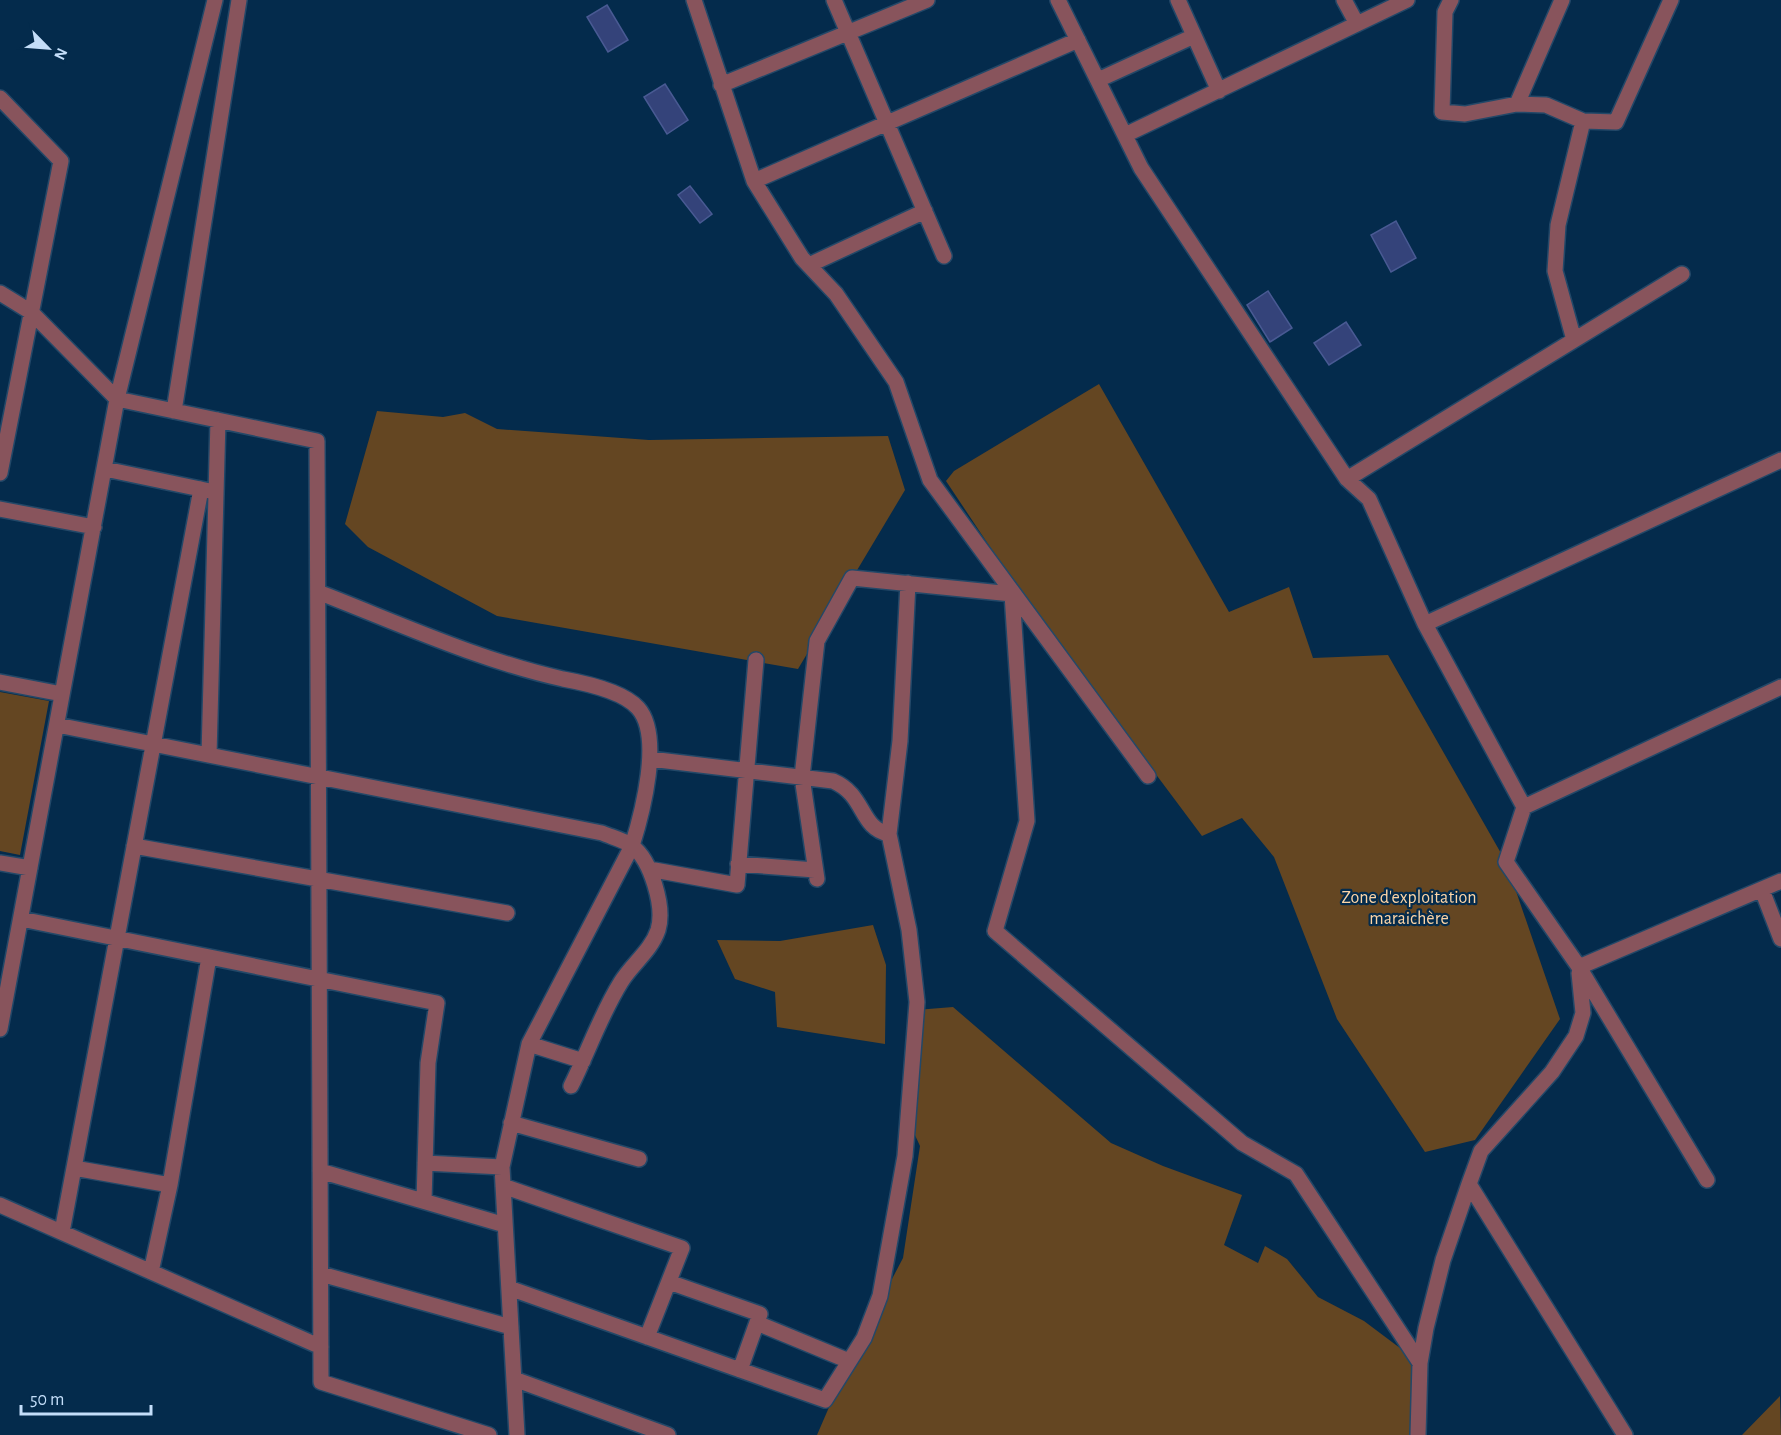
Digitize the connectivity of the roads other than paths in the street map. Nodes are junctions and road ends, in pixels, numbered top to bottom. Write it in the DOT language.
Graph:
graph roads {
  1 [pos="214,0"];
  2 [pos="239,0"];
  3 [pos="694,0"];
  4 [pos="834,0"];
  5 [pos="927,0"];
  6 [pos="1058,0"];
  7 [pos="1178,0"];
  8 [pos="1344,0"];
  9 [pos="1407,0"];
  10 [pos="1450,0"];
  11 [pos="1562,0"];
  12 [pos="1671,0"];
  13 [pos="1357,24"];
  14 [pos="848,33"];
  15 [pos="1194,36"];
  16 [pos="1078,40"];
  17 [pos="1098,80"];
  18 [pos="721,85"];
  19 [pos="1219,91"];
  20 [pos="0,98"];
  21 [pos="1517,104"];
  22 [pos="1583,121"];
  23 [pos="887,123"];
  24 [pos="1125,135"];
  25 [pos="754,181"];
  26 [pos="925,211"];
  27 [pos="944,256"];
  28 [pos="809,265"];
  29 [pos="1682,274"];
  30 [pos="0,293"];
  31 [pos="31,312"];
  32 [pos="1574,340"];
  33 [pos="117,399"];
  34 [pos="174,411"];
  35 [pos="218,420"];
  36 [pos="1781,460"];
  37 [pos="105,469"];
  38 [pos="0,473"];
  39 [pos="1347,479"];
  40 [pos="209,490"];
  41 [pos="0,509"];
  42 [pos="94,526"];
  43 [pos="908,583"];
  44 [pos="318,592"];
  45 [pos="1012,594"];
  46 [pos="1425,624"];
  47 [pos="756,660"];
  48 [pos="0,682"];
  49 [pos="1781,687"];
  50 [pos="62,694"];
  51 [pos="57,725"];
  52 [pos="153,745"];
  53 [pos="209,755"];
  54 [pos="650,759"];
  55 [pos="747,771"];
  56 [pos="1148,776"];
  57 [pos="319,777"];
  58 [pos="802,777"];
  59 [pos="1524,807"];
  60 [pos="890,834"];
  61 [pos="134,846"];
  62 [pos="632,846"];
  63 [pos="0,863"];
  64 [pos="738,864"];
  65 [pos="30,868"];
  66 [pos="649,869"];
  67 [pos="319,879"];
  68 [pos="1781,881"];
  69 [pos="1762,890"];
  70 [pos="507,913"];
  71 [pos="21,919"];
  72 [pos="117,938"];
  73 [pos="1781,939"];
  74 [pos="209,957"];
  75 [pos="1579,967"];
  76 [pos="320,979"];
  77 [pos="0,1029"];
  78 [pos="530,1044"];
  79 [pos="583,1061"];
  80 [pos="571,1086"];
  81 [pos="512,1123"];
  82 [pos="639,1159"];
  83 [pos="425,1163"];
  84 [pos="502,1167"];
  85 [pos="74,1168"];
  86 [pos="320,1171"];
  87 [pos="1707,1180"];
  88 [pos="1469,1184"];
  89 [pos="170,1185"];
  90 [pos="503,1186"];
  91 [pos="424,1201"];
  92 [pos="0,1205"];
  93 [pos="505,1225"];
  94 [pos="62,1232"];
  95 [pos="151,1272"];
  96 [pos="321,1274"];
  97 [pos="669,1282"];
  98 [pos="509,1288"];
  99 [pos="757,1323"];
  100 [pos="511,1328"];
  101 [pos="647,1337"];
  102 [pos="321,1347"];
  103 [pos="849,1361"];
  104 [pos="1420,1363"];
  105 [pos="740,1370"];
  106 [pos="514,1379"];
  107 [pos="489,1435"];
  108 [pos="517,1435"];
  109 [pos="668,1435"];
  110 [pos="1418,1435"];
  111 [pos="1625,1435"];
  1 -- 33 [label="street"];
  2 -- 34 [label="street"];
  3 -- 18 [label="street"];
  4 -- 14 [label="street"];
  5 -- 14 [label="street"];
  6 -- 16 [label="street"];
  7 -- 15 [label="street"];
  8 -- 13 [label="street"];
  9 -- 13 [label="street"];
  10 -- 21 [label="street"];
  11 -- 21 [label="street"];
  12 -- 22 [label="street"];
  13 -- 19 [label="street"];
  14 -- 18 [label="street"];
  14 -- 23 [label="street"];
  15 -- 17 [label="street"];
  15 -- 19 [label="street"];
  16 -- 17 [label="street"];
  16 -- 23 [label="street"];
  17 -- 24 [label="street"];
  18 -- 25 [label="street"];
  19 -- 24 [label="street"];
  20 -- 31 [label="street"];
  21 -- 22 [label="street"];
  22 -- 32 [label="street"];
  23 -- 25 [label="street"];
  23 -- 26 [label="street"];
  24 -- 39 [label="street"];
  25 -- 28 [label="street"];
  26 -- 27 [label="street"];
  26 -- 28 [label="street"];
  28 -- 45 [label="street"];
  29 -- 32 [label="street"];
  30 -- 31 [label="street"];
  31 -- 33 [label="street"];
  31 -- 38 [label="street"];
  32 -- 39 [label="street"];
  33 -- 34 [label="street"];
  33 -- 37 [label="street"];
  34 -- 35 [label="street"];
  35 -- 40 [label="street"];
  35 -- 44 [label="street"];
  36 -- 46 [label="street"];
  37 -- 40 [label="street"];
  37 -- 42 [label="street"];
  39 -- 46 [label="street"];
  40 -- 52 [label="street"];
  40 -- 53 [label="street"];
  41 -- 42 [label="street"];
  42 -- 50 [label="street"];
  43 -- 45 [label="street"];
  43 -- 58 [label="street"];
  43 -- 60 [label="street"];
  44 -- 54 [label="street"];
  44 -- 57 [label="street"];
  45 -- 56 [label="street"];
  45 -- 104 [label="street"];
  46 -- 59 [label="street"];
  47 -- 55 [label="street"];
  48 -- 50 [label="street"];
  49 -- 59 [label="street"];
  50 -- 51 [label="street"];
  51 -- 52 [label="street"];
  51 -- 65 [label="street"];
  52 -- 53 [label="street"];
  52 -- 61 [label="street"];
  53 -- 57 [label="street"];
  54 -- 55 [label="street"];
  54 -- 62 [label="street"];
  55 -- 58 [label="street"];
  55 -- 64 [label="street"];
  57 -- 62 [label="street"];
  57 -- 67 [label="street"];
  58 -- 60 [label="street"];
  58 -- 64 [label="street"];
  59 -- 75 [label="street"];
  60 -- 103 [label="street"];
  61 -- 67 [label="street"];
  61 -- 72 [label="street"];
  62 -- 66 [label="street"];
  62 -- 78 [label="street"];
  63 -- 65 [label="street"];
  64 -- 66 [label="street"];
  65 -- 71 [label="street"];
  66 -- 79 [label="street"];
  67 -- 70 [label="street"];
  67 -- 76 [label="street"];
  68 -- 69 [label="street"];
  69 -- 73 [label="street"];
  69 -- 75 [label="street"];
  71 -- 72 [label="street"];
  71 -- 77 [label="street"];
  72 -- 74 [label="street"];
  72 -- 85 [label="street"];
  74 -- 76 [label="street"];
  74 -- 89 [label="street"];
  75 -- 87 [label="street"];
  75 -- 88 [label="street"];
  76 -- 83 [label="street"];
  76 -- 86 [label="street"];
  78 -- 79 [label="street"];
  78 -- 81 [label="street"];
  79 -- 80 [label="street"];
  81 -- 82 [label="street"];
  81 -- 84 [label="street"];
  83 -- 84 [label="street"];
  83 -- 91 [label="street"];
  84 -- 90 [label="street"];
  85 -- 89 [label="street"];
  85 -- 94 [label="street"];
  86 -- 91 [label="street"];
  86 -- 96 [label="street"];
  88 -- 104 [label="street"];
  88 -- 111 [label="street"];
  89 -- 95 [label="street"];
  90 -- 93 [label="street"];
  90 -- 97 [label="street"];
  91 -- 93 [label="street"];
  92 -- 94 [label="street"];
  93 -- 98 [label="street"];
  94 -- 95 [label="street"];
  95 -- 102 [label="street"];
  96 -- 100 [label="street"];
  96 -- 102 [label="street"];
  97 -- 99 [label="street"];
  97 -- 101 [label="street"];
  98 -- 100 [label="street"];
  98 -- 101 [label="street"];
  99 -- 103 [label="street"];
  99 -- 105 [label="street"];
  100 -- 106 [label="street"];
  101 -- 105 [label="street"];
  102 -- 107 [label="street"];
  103 -- 105 [label="street"];
  104 -- 110 [label="street"];
  106 -- 108 [label="street"];
  106 -- 109 [label="street"];
}
